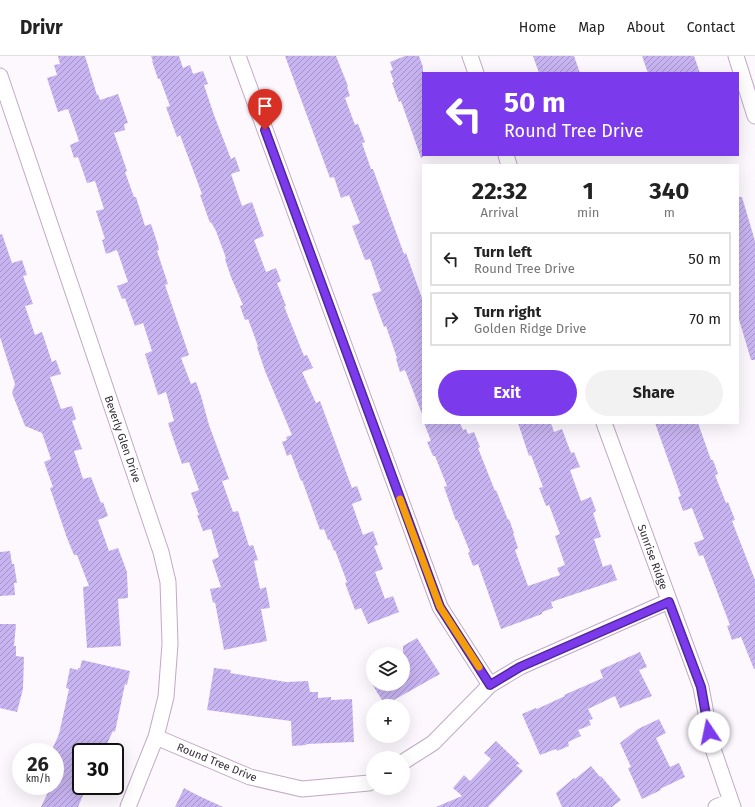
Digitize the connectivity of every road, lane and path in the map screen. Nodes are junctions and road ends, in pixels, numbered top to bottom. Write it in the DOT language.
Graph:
graph roads {
  1 [pos="238,56"];
  2 [pos="470,56"];
  3 [pos="736,56"];
  4 [pos="476,72"];
  5 [pos="0,76"];
  6 [pos="755,116"];
  7 [pos="604,424"];
  8 [pos="669,602"];
  9 [pos="490,685"];
  10 [pos="156,737"];
  11 [pos="410,758"];
  12 [pos="366,783"];
  13 [pos="732,804"];
  14 [pos="128,807"];
  15 [pos="716,807"];
  1 -- 9 [label="street"];
  2 -- 4 [label="street"];
  3 -- 6 [label="street"];
  5 -- 10 [label="street, Beverly Glen Drive"];
  7 -- 8 [label="street, Sunrise Ridge"];
  8 -- 9 [label="street"];
  8 -- 13 [label="street, Sunrise Ridge"];
  9 -- 11 [label="street"];
  10 -- 12 [label="street, Round Tree Drive"];
  10 -- 14 [label="street, Beverly Glen Drive"];
  13 -- 15 [label="street"];
}
